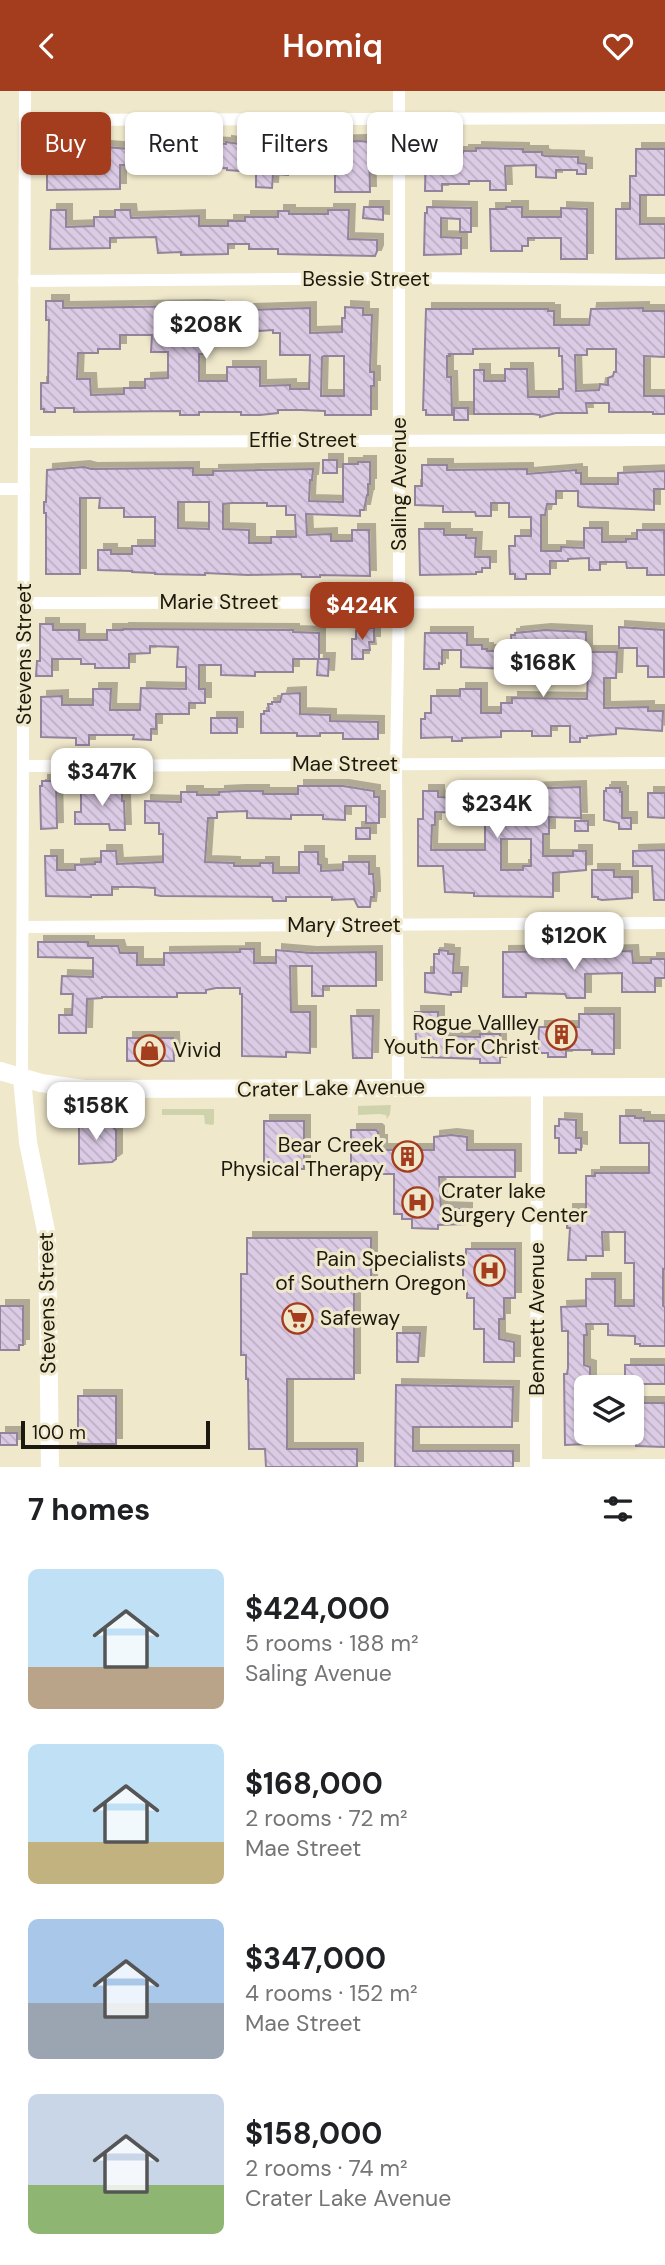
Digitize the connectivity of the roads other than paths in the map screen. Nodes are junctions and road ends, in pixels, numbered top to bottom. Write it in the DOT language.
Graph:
graph roads {
  1 [pos="25,91"];
  2 [pos="399,91"];
  3 [pos="25,112"];
  4 [pos="400,112"];
  5 [pos="367,118"];
  6 [pos="463,118"];
  7 [pos="665,118"];
  8 [pos="111,120"];
  9 [pos="25,175"];
  10 [pos="400,175"];
  11 [pos="399,278"];
  12 [pos="665,280"];
  13 [pos="24,281"];
  14 [pos="398,440"];
  15 [pos="665,440"];
  16 [pos="24,442"];
  17 [pos="0,489"];
  18 [pos="24,489"];
  19 [pos="399,601"];
  20 [pos="665,602"];
  21 [pos="24,603"];
  22 [pos="665,762"];
  23 [pos="396,764"];
  24 [pos="25,766"];
  25 [pos="665,923"];
  26 [pos="397,924"];
  27 [pos="23,927"];
  28 [pos="0,1071"];
  29 [pos="22,1078"];
  30 [pos="398,1087"];
  31 [pos="537,1087"];
  32 [pos="665,1087"];
  33 [pos="665,1465"];
  34 [pos="536,1466"];
  35 [pos="50,1467"];
  1 -- 3 [label="street, Stevens Street"];
  2 -- 4 [label="street, Saling Avenue"];
  5 -- 8 [label="street"];
  6 -- 7 [label="street"];
  9 -- 13 [label="street, Stevens Street"];
  10 -- 11 [label="street, Saling Avenue"];
  11 -- 12 [label="street, Bessie Street"];
  11 -- 13 [label="street, Bessie Street"];
  11 -- 14 [label="street, Saling Avenue"];
  13 -- 16 [label="street, Stevens Street"];
  14 -- 15 [label="street, Effie Street"];
  14 -- 16 [label="street, Effie Street"];
  14 -- 19 [label="street, Saling Avenue"];
  16 -- 18 [label="street, Stevens Street"];
  17 -- 18 [label="street"];
  18 -- 21 [label="street, Stevens Street"];
  19 -- 20 [label="street, Marie Street"];
  19 -- 21 [label="street, Marie Street"];
  19 -- 23 [label="street, Saling Avenue"];
  21 -- 24 [label="street, Stevens Street"];
  22 -- 23 [label="street, Mae Street"];
  23 -- 24 [label="street, Mae Street"];
  23 -- 26 [label="street, Saling Avenue"];
  24 -- 27 [label="street, Stevens Street"];
  25 -- 26 [label="street, Mary Street"];
  26 -- 27 [label="street, Mary Street"];
  26 -- 30 [label="street, Saling Avenue"];
  27 -- 29 [label="street, Stevens Street"];
  28 -- 29 [label="main road, Crater Lake Avenue"];
  29 -- 30 [label="main road, Crater Lake Avenue"];
  29 -- 35 [label="main road, Stevens Street"];
  30 -- 31 [label="main road, Crater Lake Avenue"];
  31 -- 32 [label="main road, Crater Lake Avenue"];
  31 -- 34 [label="street, Bennett Avenue"];
  33 -- 34 [label="street"];
}
